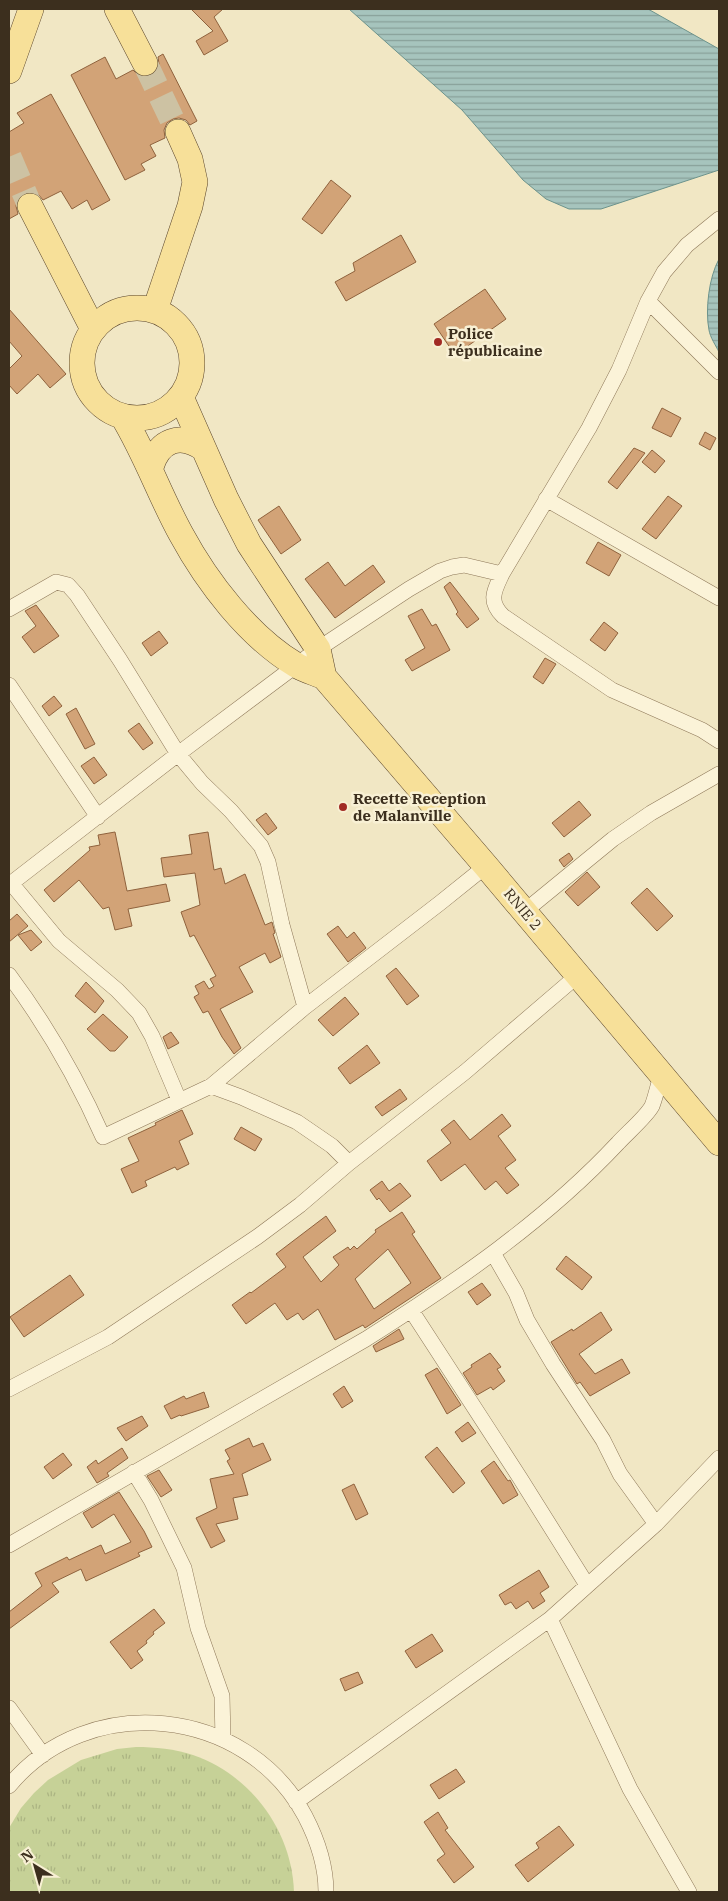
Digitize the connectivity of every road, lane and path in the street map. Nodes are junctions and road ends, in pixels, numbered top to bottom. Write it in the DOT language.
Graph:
graph roads {
  1 [pos="31,9"];
  2 [pos="117,9"];
  3 [pos="145,63"];
  4 [pos="9,71"];
  5 [pos="178,132"];
  6 [pos="30,206"];
  7 [pos="719,219"];
  8 [pos="648,301"];
  9 [pos="154,310"];
  10 [pos="94,329"];
  11 [pos="719,372"];
  12 [pos="182,397"];
  13 [pos="123,417"];
  14 [pos="204,449"];
  15 [pos="151,468"];
  16 [pos="546,499"];
  17 [pos="502,574"];
  18 [pos="719,598"];
  19 [pos="9,609"];
  20 [pos="318,649"];
  21 [pos="297,666"];
  22 [pos="324,677"];
  23 [pos="9,685"];
  24 [pos="719,741"];
  25 [pos="178,754"];
  26 [pos="719,774"];
  27 [pos="98,816"];
  28 [pos="486,866"];
  29 [pos="10,884"];
  30 [pos="525,911"];
  31 [pos="9,975"];
  32 [pos="577,976"];
  33 [pos="305,1007"];
  34 [pos="662,1073"];
  35 [pos="211,1086"];
  36 [pos="179,1100"];
  37 [pos="718,1140"];
  38 [pos="349,1163"];
  39 [pos="494,1253"];
  40 [pos="411,1310"];
  41 [pos="9,1389"];
  42 [pos="719,1458"];
  43 [pos="134,1472"];
  44 [pos="656,1524"];
  45 [pos="9,1545"];
  46 [pos="587,1585"];
  47 [pos="550,1619"];
  48 [pos="9,1708"];
  49 [pos="223,1739"];
  50 [pos="43,1755"];
  51 [pos="9,1786"];
  52 [pos="296,1802"];
  53 [pos="326,1892"];
  54 [pos="689,1892"];
  1 -- 4 [label="main road"];
  2 -- 3 [label="main road"];
  5 -- 9 [label="main road"];
  6 -- 10 [label="main road"];
  7 -- 8 [label="street"];
  8 -- 11 [label="street"];
  8 -- 16 [label="street"];
  9 -- 10 [label="main road"];
  9 -- 12 [label="main road"];
  10 -- 13 [label="main road"];
  12 -- 13 [label="main road"];
  12 -- 14 [label="main road, RNIE 2"];
  13 -- 15 [label="main road, RNIE 2"];
  14 -- 15 [label="main road"];
  14 -- 20 [label="main road, RNIE 2"];
  15 -- 21 [label="main road, RNIE 2"];
  16 -- 17 [label="street"];
  16 -- 18 [label="street"];
  17 -- 20 [label="street"];
  17 -- 24 [label="street"];
  19 -- 25 [label="street"];
  20 -- 21 [label="street"];
  20 -- 22 [label="main road, RNIE 2"];
  21 -- 22 [label="main road, RNIE 2"];
  21 -- 25 [label="street"];
  22 -- 28 [label="main road, RNIE 2 / RNIE 2"];
  23 -- 27 [label="street"];
  25 -- 27 [label="street"];
  25 -- 33 [label="street"];
  26 -- 30 [label="street"];
  27 -- 29 [label="street"];
  28 -- 30 [label="main road, RNIE 2 / RNIE 2"];
  28 -- 33 [label="street"];
  29 -- 36 [label="street"];
  30 -- 32 [label="main road, RNIE 2 / RNIE 2"];
  31 -- 36 [label="street"];
  32 -- 34 [label="main road, RNIE 2 / RNIE 2"];
  32 -- 38 [label="street"];
  33 -- 35 [label="street"];
  34 -- 37 [label="main road, RNIE 2 / RNIE 2"];
  34 -- 39 [label="street"];
  35 -- 36 [label="street"];
  35 -- 38 [label="street"];
  38 -- 41 [label="street"];
  39 -- 40 [label="street"];
  39 -- 44 [label="street"];
  40 -- 43 [label="street"];
  40 -- 46 [label="street"];
  42 -- 44 [label="street"];
  43 -- 45 [label="street"];
  43 -- 49 [label="street"];
  44 -- 46 [label="street"];
  46 -- 47 [label="street"];
  47 -- 52 [label="street"];
  47 -- 54 [label="street"];
  48 -- 50 [label="street"];
  49 -- 50 [label="street"];
  49 -- 52 [label="street"];
  50 -- 51 [label="street"];
  52 -- 53 [label="street"];
}
